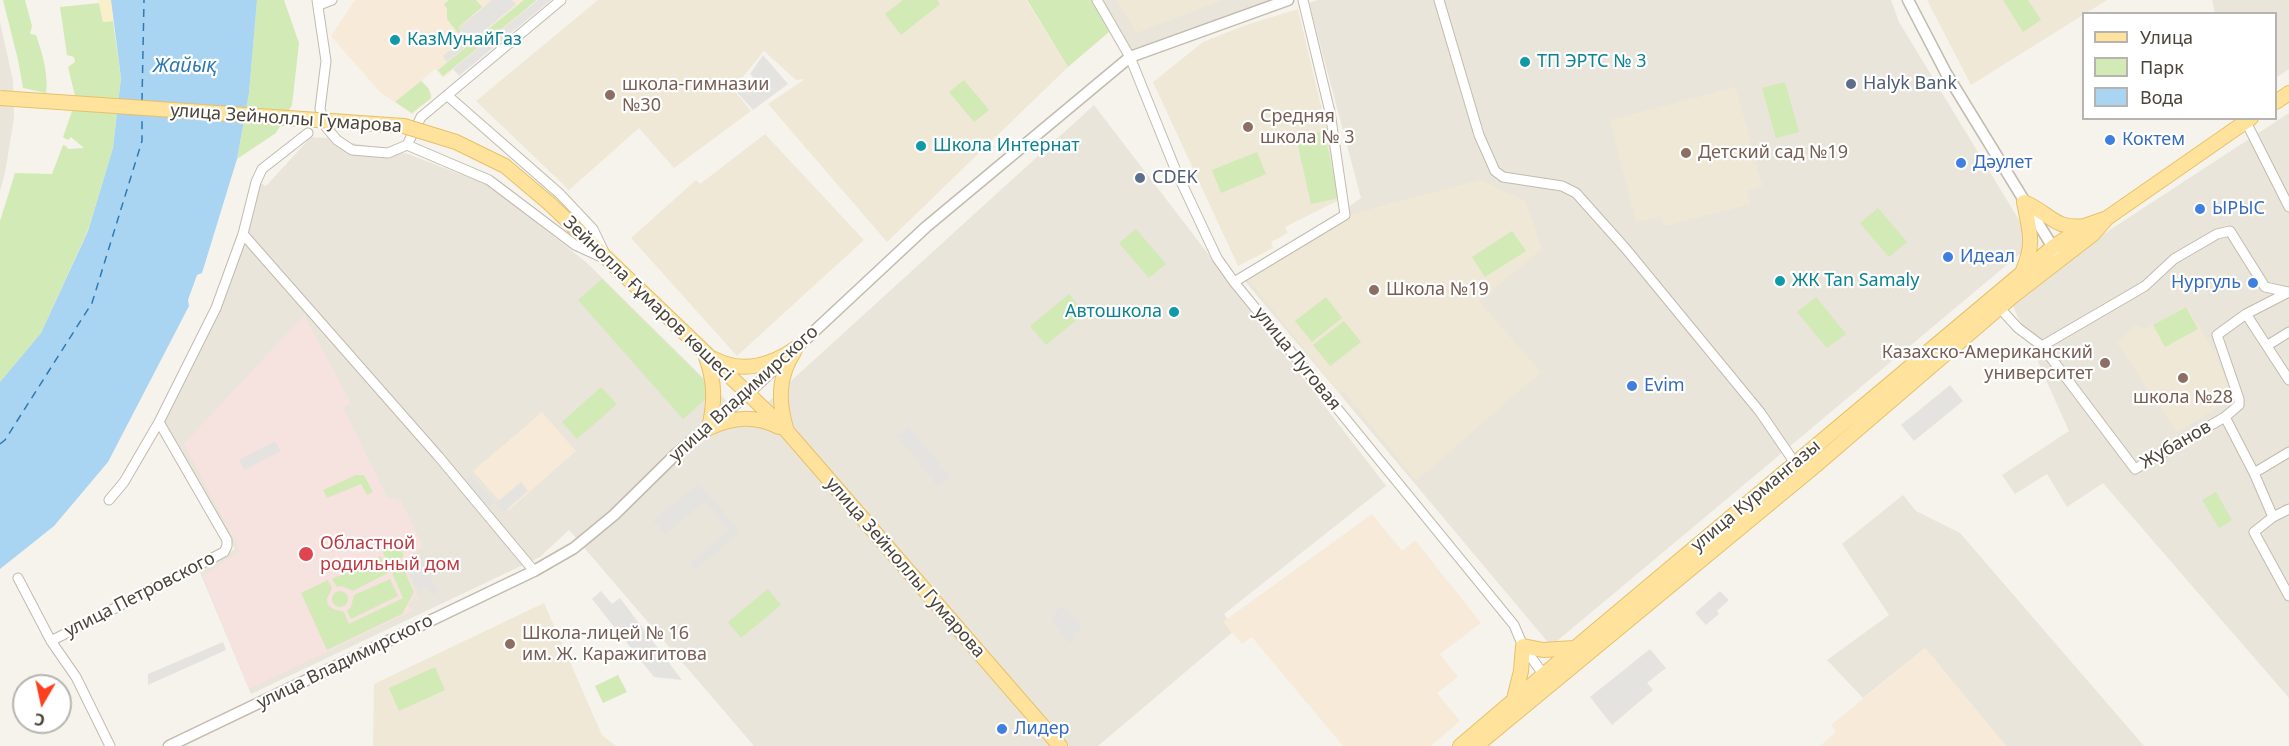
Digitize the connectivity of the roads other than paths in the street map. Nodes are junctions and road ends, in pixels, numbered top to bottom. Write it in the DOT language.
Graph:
graph roads {
  1 [pos="332,0"];
  2 [pos="561,0"];
  3 [pos="1097,0"];
  4 [pos="1288,0"];
  5 [pos="1303,0"];
  6 [pos="1439,0"];
  7 [pos="1908,0"];
  8 [pos="318,2"];
  9 [pos="1130,57"];
  10 [pos="448,96"];
  11 [pos="0,98"];
  12 [pos="2249,120"];
  13 [pos="308,133"];
  14 [pos="407,145"];
  15 [pos="2024,202"];
  16 [pos="550,204"];
  17 [pos="2289,207"];
  18 [pos="2107,218"];
  19 [pos="2087,225"];
  20 [pos="243,234"];
  21 [pos="2057,253"];
  22 [pos="607,259"];
  23 [pos="2021,275"];
  24 [pos="1234,282"];
  25 [pos="2288,292"];
  26 [pos="1995,303"];
  27 [pos="2246,314"];
  28 [pos="2289,332"];
  29 [pos="2268,345"];
  30 [pos="2042,346"];
  31 [pos="796,348"];
  32 [pos="706,355"];
  33 [pos="2289,380"];
  34 [pos="747,394"];
  35 [pos="2225,417"];
  36 [pos="159,422"];
  37 [pos="709,428"];
  38 [pos="786,430"];
  39 [pos="2289,452"];
  40 [pos="1795,463"];
  41 [pos="2253,473"];
  42 [pos="109,500"];
  43 [pos="2289,509"];
  44 [pos="2273,518"];
  45 [pos="534,572"];
  46 [pos="18,578"];
  47 [pos="2289,596"];
  48 [pos="51,641"];
  49 [pos="1523,646"];
  50 [pos="1575,648"];
  51 [pos="1547,679"];
  52 [pos="1514,699"];
  53 [pos="1480,738"];
  54 [pos="110,746"];
  55 [pos="169,746"];
  56 [pos="1060,746"];
  57 [pos="1460,746"];
  1 -- 8 [label="street"];
  2 -- 10 [label="street"];
  3 -- 9 [label="street, улица Луговая"];
  4 -- 9 [label="street, улица Владимирского"];
  5 -- 24 [label="street"];
  6 -- 40 [label="street"];
  7 -- 15 [label="street"];
  8 -- 14 [label="street"];
  9 -- 24 [label="street, улица Луговая"];
  9 -- 31 [label="street, улица Владимирского"];
  10 -- 14 [label="street"];
  10 -- 22 [label="street"];
  11 -- 16 [label="main road, улица Зейноллы Гумарова, bridge"];
  12 -- 17 [label="street"];
  12 -- 18 [label="main road, улица Курмангазы"];
  13 -- 20 [label="street"];
  14 -- 22 [label="street"];
  15 -- 19 [label="main road"];
  15 -- 21 [label="street"];
  15 -- 23 [label="main road"];
  16 -- 22 [label="main road, Зейнолла Ғұмаров көшесі"];
  18 -- 19 [label="main road, улица Курмангазы"];
  18 -- 21 [label="main road, улица Курмангазы"];
  19 -- 21 [label="main road, улица Курмангазы"];
  20 -- 36 [label="street"];
  20 -- 45 [label="street"];
  21 -- 23 [label="main road, улица Курмангазы"];
  21 -- 26 [label="main road, улица Курмангазы"];
  22 -- 32 [label="main road, Зейнолла Ғұмаров көшесі"];
  23 -- 26 [label="main road, улица Курмангазы"];
  24 -- 49 [label="street, улица Луговая"];
  25 -- 27 [label="street"];
  25 -- 30 [label="street"];
  26 -- 30 [label="street, Жубанов"];
  26 -- 40 [label="main road, улица Курмангазы"];
  26 -- 51 [label="main road, улица Курмангазы"];
  27 -- 29 [label="street"];
  27 -- 35 [label="street"];
  28 -- 29 [label="street"];
  29 -- 33 [label="street"];
  30 -- 35 [label="street, Жубанов"];
  31 -- 32 [label="main road"];
  31 -- 34 [label="street, улица Владимирского"];
  31 -- 38 [label="main road"];
  32 -- 34 [label="main road, Зейнолла Ғұмаров көшесі"];
  32 -- 37 [label="main road"];
  34 -- 37 [label="street, улица Владимирского"];
  34 -- 38 [label="main road, улица Зейноллы Гумарова"];
  35 -- 41 [label="street"];
  36 -- 42 [label="street"];
  36 -- 48 [label="street, улица Петровского"];
  37 -- 38 [label="main road"];
  37 -- 45 [label="street, улица Владимирского"];
  38 -- 56 [label="main road, улица Зейноллы Гумарова"];
  39 -- 41 [label="street"];
  40 -- 50 [label="main road, улица Курмангазы"];
  41 -- 44 [label="street"];
  43 -- 44 [label="street"];
  44 -- 47 [label="street"];
  45 -- 55 [label="street, улица Владимирского"];
  46 -- 48 [label="street"];
  48 -- 54 [label="street"];
  49 -- 50 [label="main road"];
  49 -- 51 [label="street, улица Луговая"];
  49 -- 52 [label="main road"];
  50 -- 51 [label="main road, улица Курмангазы"];
  51 -- 52 [label="main road, улица Курмангазы"];
  51 -- 53 [label="main road, улица Курмангазы"];
  52 -- 53 [label="main road, улица Курмангазы"];
  53 -- 57 [label="main road, улица Курмангазы"];
}
